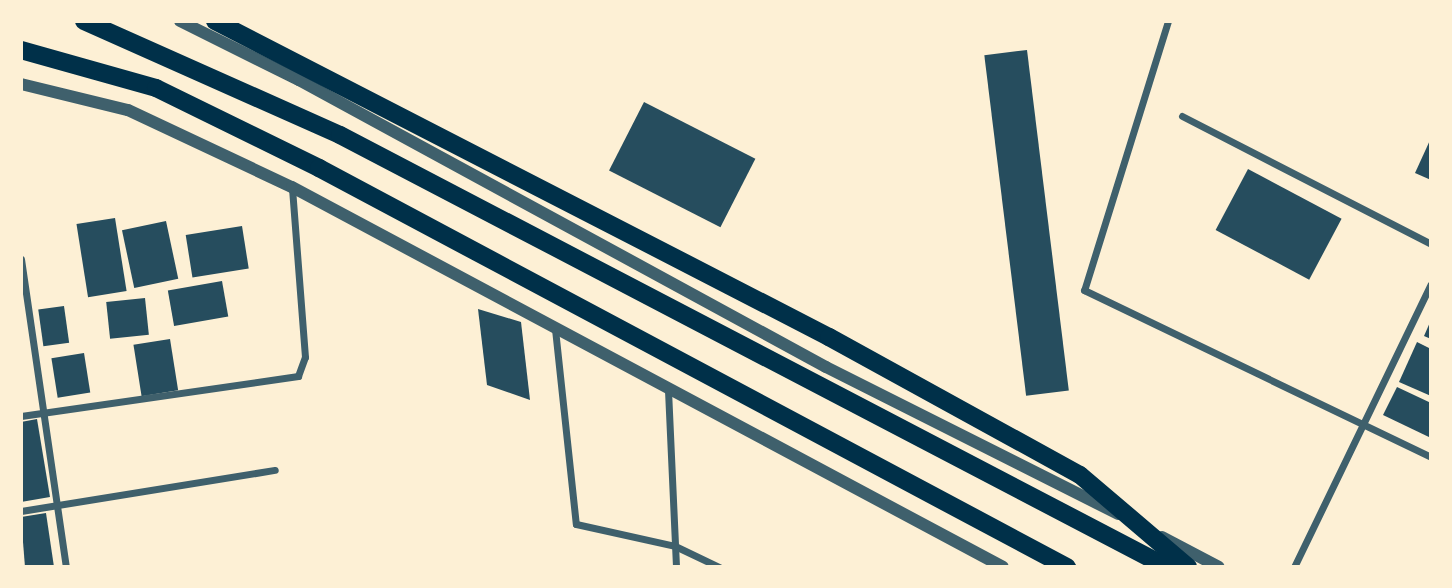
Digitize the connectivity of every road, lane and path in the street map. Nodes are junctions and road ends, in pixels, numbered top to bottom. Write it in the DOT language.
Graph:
graph roads {
  1 [pos="84,21"];
  2 [pos="180,21"];
  3 [pos="215,21"];
  4 [pos="1168,21"];
  5 [pos="21,50"];
  6 [pos="21,84"];
  7 [pos="1182,116"];
  8 [pos="292,187"];
  9 [pos="1431,244"];
  10 [pos="21,259"];
  11 [pos="1431,284"];
  12 [pos="24,308"];
  13 [pos="555,329"];
  14 [pos="668,390"];
  15 [pos="44,413"];
  16 [pos="21,416"];
  17 [pos="1363,425"];
  18 [pos="1431,457"];
  19 [pos="275,470"];
  20 [pos="57,506"];
  21 [pos="21,511"];
  22 [pos="675,545"];
  23 [pos="66,567"];
  24 [pos="676,567"];
  25 [pos="719,567"];
  26 [pos="1003,567"];
  27 [pos="1067,567"];
  28 [pos="1167,567"];
  29 [pos="1188,567"];
  30 [pos="1219,567"];
  31 [pos="1294,567"];
  1 -- 28 [label="main road"];
  2 -- 30 [label="street"];
  3 -- 29 [label="main road"];
  4 -- 17 [label="street"];
  5 -- 27 [label="main road"];
  6 -- 8 [label="street"];
  7 -- 9 [label="street"];
  8 -- 13 [label="street"];
  8 -- 15 [label="street"];
  10 -- 12 [label="street"];
  11 -- 17 [label="street"];
  12 -- 15 [label="street"];
  13 -- 14 [label="street"];
  13 -- 22 [label="street"];
  14 -- 22 [label="street"];
  14 -- 26 [label="street"];
  15 -- 16 [label="street"];
  15 -- 20 [label="street"];
  17 -- 18 [label="street"];
  17 -- 31 [label="street"];
  19 -- 20 [label="street"];
  20 -- 21 [label="street"];
  20 -- 23 [label="street"];
  22 -- 24 [label="street"];
  22 -- 25 [label="street"];
}
